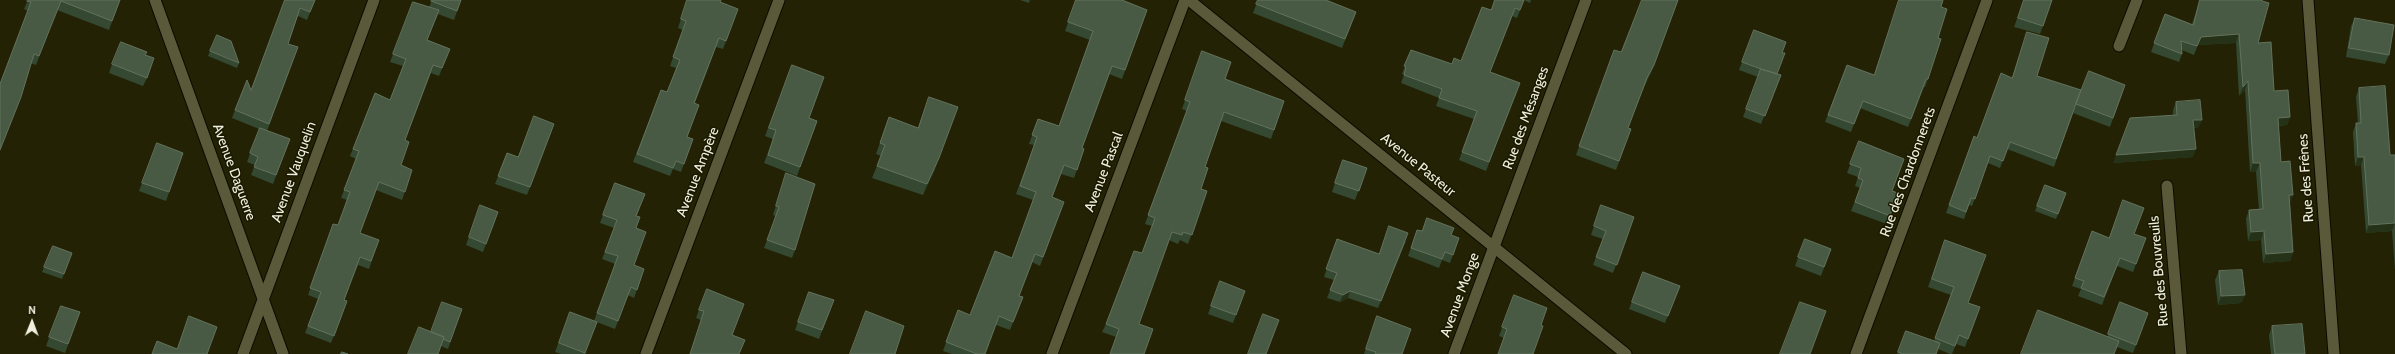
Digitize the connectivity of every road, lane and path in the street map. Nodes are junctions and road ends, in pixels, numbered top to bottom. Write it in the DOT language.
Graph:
graph roads {
  1 [pos="155,0"];
  2 [pos="374,0"];
  3 [pos="779,0"];
  4 [pos="1185,0"];
  5 [pos="1190,0"];
  6 [pos="1586,0"];
  7 [pos="1987,0"];
  8 [pos="2137,0"];
  9 [pos="2308,0"];
  10 [pos="2119,46"];
  11 [pos="2167,186"];
  12 [pos="1494,246"];
  13 [pos="263,297"];
  14 [pos="244,354"];
  15 [pos="283,354"];
  16 [pos="646,354"];
  17 [pos="1052,354"];
  18 [pos="1454,354"];
  19 [pos="1626,354"];
  20 [pos="1856,354"];
  21 [pos="2181,354"];
  22 [pos="2334,354"];
  1 -- 13 [label="street, Avenue Daguerre"];
  2 -- 13 [label="street, Avenue Vauquelin"];
  3 -- 16 [label="street, Avenue Ampère"];
  4 -- 17 [label="street, Avenue Pascal"];
  5 -- 12 [label="street, Avenue Pasteur"];
  6 -- 12 [label="street, Rue des Mésanges"];
  7 -- 20 [label="street, Rue des Chardonnerets"];
  8 -- 10 [label="street"];
  9 -- 22 [label="street, Rue des Frênes"];
  11 -- 21 [label="street, Rue des Bouvreuils"];
  12 -- 18 [label="street, Avenue Monge"];
  12 -- 19 [label="street, Avenue Pasteur"];
  13 -- 14 [label="street, Avenue Vauquelin"];
  13 -- 15 [label="street, Avenue Daguerre"];
}
